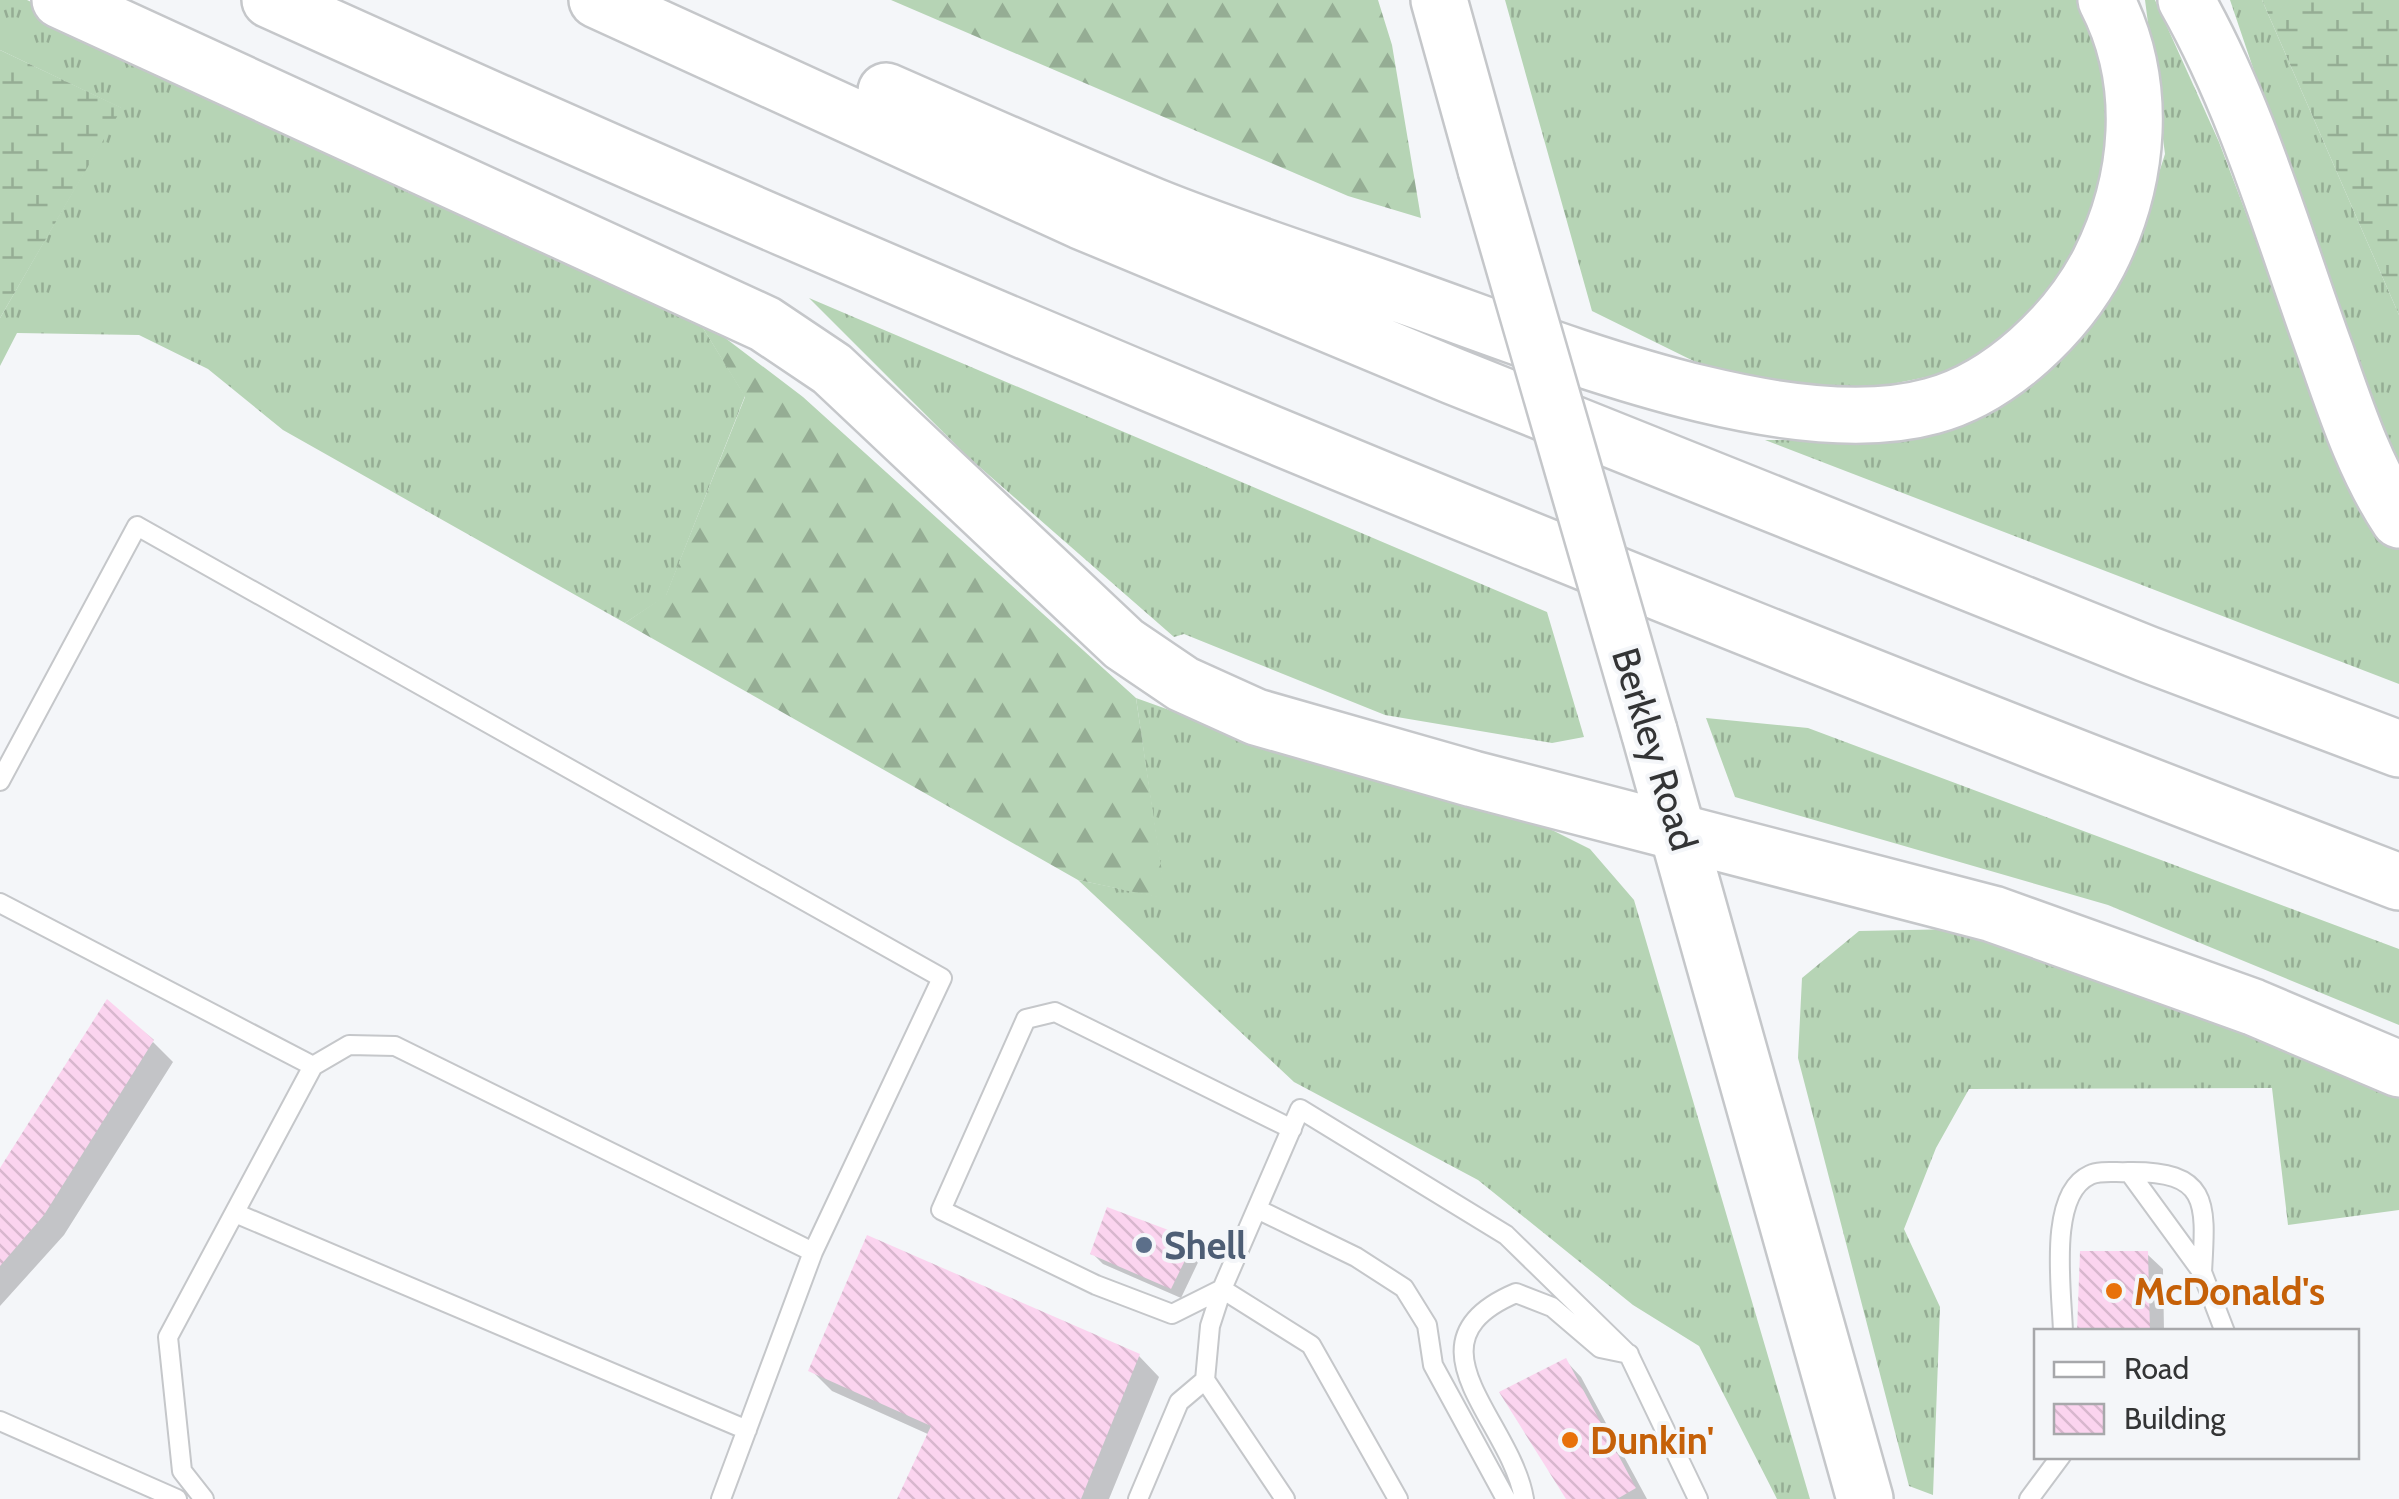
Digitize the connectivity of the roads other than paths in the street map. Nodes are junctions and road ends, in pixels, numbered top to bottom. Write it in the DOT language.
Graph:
graph roads {
  1 [pos="60,0"];
  2 [pos="270,0"];
  3 [pos="597,0"];
  4 [pos="681,0"];
  5 [pos="1440,0"];
  6 [pos="2106,0"];
  7 [pos="2186,0"];
  8 [pos="2399,520"];
  9 [pos="2399,749"];
  10 [pos="0,781"];
  11 [pos="1682,834"];
  12 [pos="2399,882"];
  13 [pos="0,903"];
  14 [pos="313,1066"];
  15 [pos="2399,1069"];
  16 [pos="1292,1128"];
  17 [pos="2129,1172"];
  18 [pos="1257,1209"];
  19 [pos="235,1214"];
  20 [pos="813,1252"];
  21 [pos="2202,1272"];
  22 [pos="1222,1289"];
  23 [pos="2063,1329"];
  24 [pos="2224,1329"];
  25 [pos="1629,1354"];
  26 [pos="1205,1380"];
  27 [pos="0,1421"];
  28 [pos="747,1430"];
  29 [pos="2059,1459"];
  30 [pos="1281,1497"];
  31 [pos="178,1499"];
  32 [pos="204,1499"];
  33 [pos="721,1499"];
  34 [pos="1138,1499"];
  35 [pos="1398,1499"];
  36 [pos="1506,1499"];
  37 [pos="1524,1499"];
  38 [pos="1698,1499"];
  39 [pos="1865,1499"];
  40 [pos="2029,1499"];
  1 -- 11 [label="main road"];
  2 -- 12 [label="main road"];
  3 -- 9 [label="main road"];
  4 -- 6 [label="main road"];
  5 -- 11 [label="main road, Berkley Road, bridge"];
  7 -- 8 [label="main road"];
  10 -- 20 [label="lane"];
  11 -- 15 [label="main road"];
  11 -- 39 [label="main road, Berkley Road"];
  13 -- 14 [label="lane"];
  14 -- 19 [label="lane"];
  14 -- 20 [label="lane"];
  16 -- 18 [label="lane"];
  16 -- 22 [label="lane"];
  16 -- 25 [label="lane"];
  17 -- 21 [label="lane"];
  17 -- 21 [label="lane"];
  17 -- 23 [label="lane"];
  18 -- 22 [label="lane"];
  18 -- 36 [label="lane"];
  19 -- 28 [label="lane"];
  19 -- 32 [label="lane"];
  20 -- 28 [label="lane"];
  21 -- 24 [label="lane"];
  22 -- 26 [label="lane"];
  22 -- 35 [label="lane"];
  25 -- 37 [label="lane"];
  25 -- 38 [label="lane"];
  26 -- 30 [label="lane"];
  26 -- 34 [label="lane"];
  27 -- 31 [label="lane"];
  28 -- 33 [label="lane"];
  29 -- 40 [label="lane"];
}
